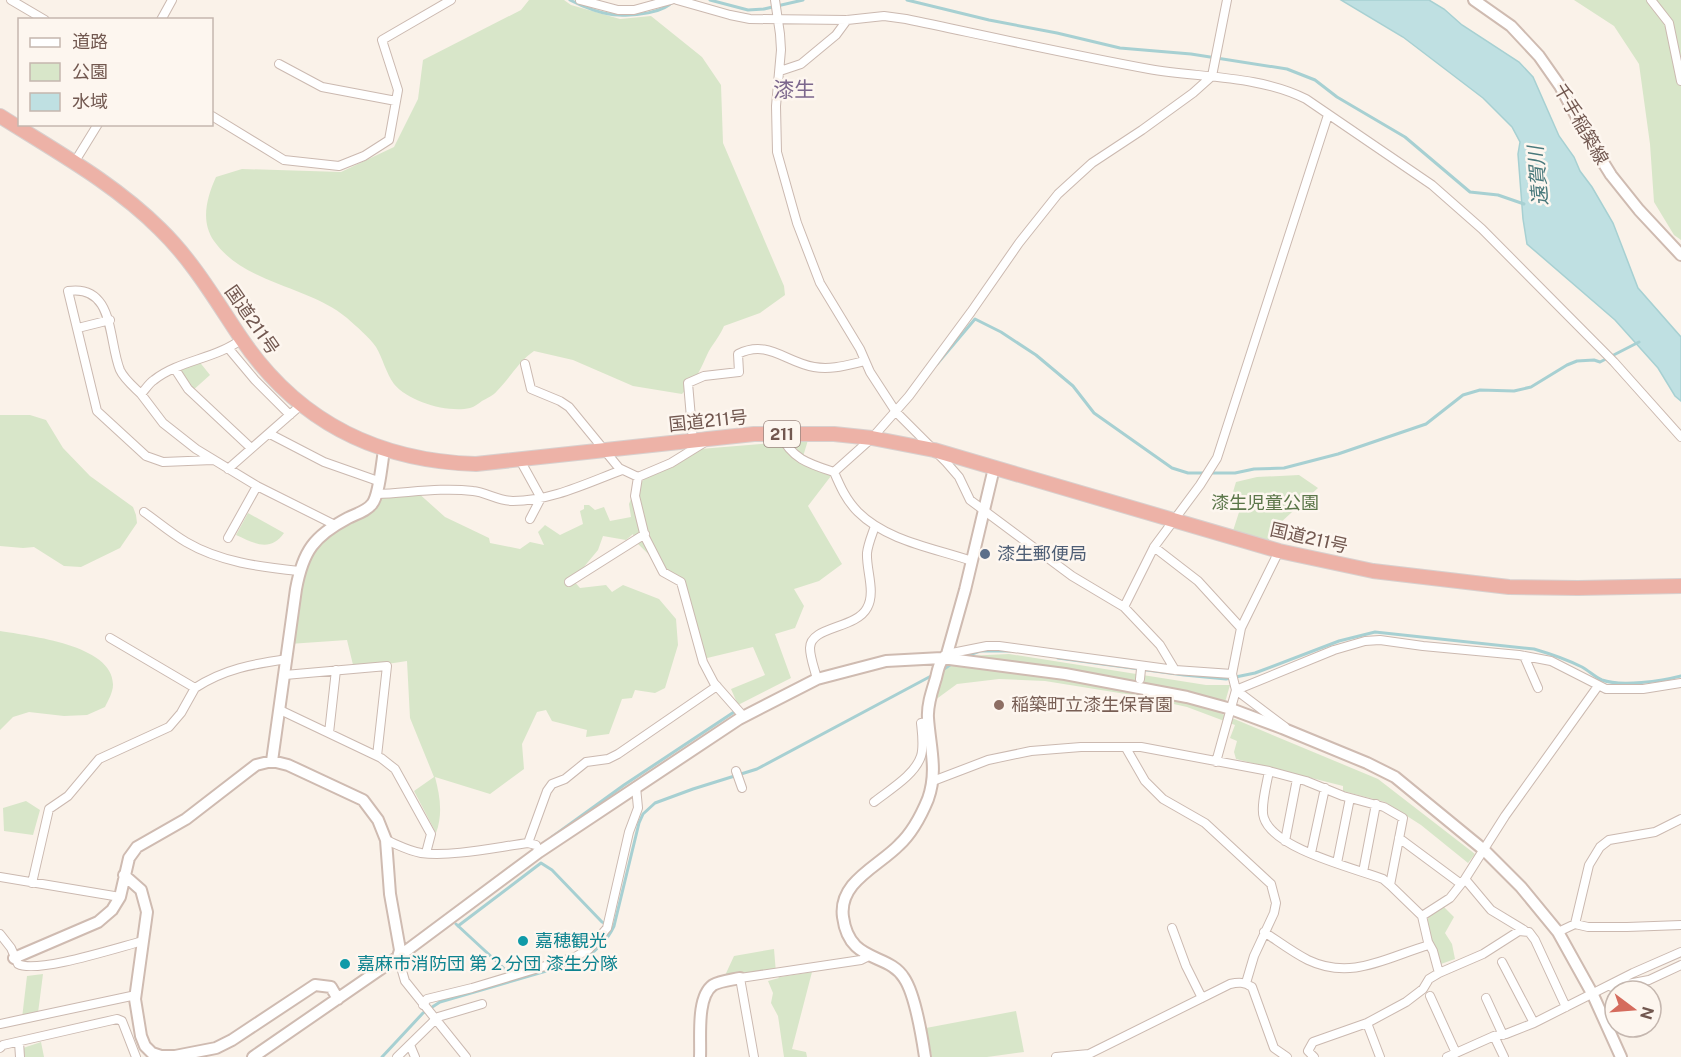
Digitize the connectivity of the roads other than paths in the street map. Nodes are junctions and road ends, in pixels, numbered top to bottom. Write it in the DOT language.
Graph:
graph roads {
  1 [pos="11,0"];
  2 [pos="172,0"];
  3 [pos="451,0"];
  4 [pos="580,0"];
  5 [pos="671,0"];
  6 [pos="677,0"];
  7 [pos="775,0"];
  8 [pos="1227,0"];
  9 [pos="1474,0"];
  10 [pos="1651,0"];
  11 [pos="42,18"];
  12 [pos="162,18"];
  13 [pos="778,19"];
  14 [pos="847,20"];
  15 [pos="279,64"];
  16 [pos="780,71"];
  17 [pos="1212,76"];
  18 [pos="1681,81"];
  19 [pos="396,101"];
  20 [pos="1328,115"];
  21 [pos="0,116"];
  22 [pos="213,117"];
  23 [pos="97,126"];
  24 [pos="74,163"];
  25 [pos="1681,255"];
  26 [pos="110,320"];
  27 [pos="78,328"];
  28 [pos="242,339"];
  29 [pos="229,349"];
  30 [pos="865,361"];
  31 [pos="525,364"];
  32 [pos="175,369"];
  33 [pos="141,394"];
  34 [pos="301,405"];
  35 [pos="896,412"];
  36 [pos="290,415"];
  37 [pos="270,434"];
  38 [pos="780,434"];
  39 [pos="1681,437"];
  40 [pos="872,438"];
  41 [pos="710,439"];
  42 [pos="693,441"];
  43 [pos="251,448"];
  44 [pos="384,450"];
  45 [pos="934,450"];
  46 [pos="604,451"];
  47 [pos="213,460"];
  48 [pos="520,460"];
  49 [pos="993,468"];
  50 [pos="228,469"];
  51 [pos="622,470"];
  52 [pos="834,472"];
  53 [pos="638,477"];
  54 [pos="378,481"];
  55 [pos="257,486"];
  56 [pos="376,494"];
  57 [pos="541,498"];
  58 [pos="984,511"];
  59 [pos="144,512"];
  60 [pos="530,519"];
  61 [pos="1171,521"];
  62 [pos="334,525"];
  63 [pos="875,526"];
  64 [pos="645,534"];
  65 [pos="228,538"];
  66 [pos="1154,547"];
  67 [pos="1279,551"];
  68 [pos="972,561"];
  69 [pos="299,571"];
  70 [pos="569,582"];
  71 [pos="1681,586"];
  72 [pos="1124,607"];
  73 [pos="1241,628"];
  74 [pos="110,638"];
  75 [pos="944,656"];
  76 [pos="1524,656"];
  77 [pos="287,659"];
  78 [pos="1142,669"];
  79 [pos="336,670"];
  80 [pos="1175,670"];
  81 [pos="1232,674"];
  82 [pos="285,675"];
  83 [pos="817,679"];
  84 [pos="1140,679"];
  85 [pos="1681,683"];
  86 [pos="717,686"];
  87 [pos="1598,686"];
  88 [pos="195,688"];
  89 [pos="1539,688"];
  90 [pos="1236,690"];
  91 [pos="1231,709"];
  92 [pos="280,710"];
  93 [pos="744,717"];
  94 [pos="929,722"];
  95 [pos="1292,732"];
  96 [pos="329,733"];
  97 [pos="1126,748"];
  98 [pos="377,756"];
  99 [pos="272,761"];
  100 [pos="1216,762"];
  101 [pos="736,771"];
  102 [pos="1269,771"];
  103 [pos="1297,778"];
  104 [pos="933,782"];
  105 [pos="636,787"];
  106 [pos="742,788"];
  107 [pos="1325,788"];
  108 [pos="1350,798"];
  109 [pos="873,802"];
  110 [pos="1376,804"];
  111 [pos="1681,819"];
  112 [pos="1399,837"];
  113 [pos="387,840"];
  114 [pos="1285,842"];
  115 [pos="528,843"];
  116 [pos="1484,850"];
  117 [pos="539,852"];
  118 [pos="426,853"];
  119 [pos="1311,853"];
  120 [pos="1337,862"];
  121 [pos="1363,872"];
  122 [pos="124,875"];
  123 [pos="0,877"];
  124 [pos="1463,881"];
  125 [pos="32,883"];
  126 [pos="1390,885"];
  127 [pos="120,897"];
  128 [pos="1422,916"];
  129 [pos="1575,924"];
  130 [pos="1681,925"];
  131 [pos="1172,928"];
  132 [pos="1524,930"];
  133 [pos="1264,932"];
  134 [pos="1558,932"];
  135 [pos="0,934"];
  136 [pos="143,941"];
  137 [pos="1430,945"];
  138 [pos="1681,952"];
  139 [pos="869,956"];
  140 [pos="398,957"];
  141 [pos="14,958"];
  142 [pos="1502,962"];
  143 [pos="1681,964"];
  144 [pos="1439,973"];
  145 [pos="740,978"];
  146 [pos="1625,979"];
  147 [pos="1651,979"];
  148 [pos="1246,983"];
  149 [pos="1603,990"];
  150 [pos="136,995"];
  151 [pos="1593,995"];
  152 [pos="1430,996"];
  153 [pos="1202,998"];
  154 [pos="1486,998"];
  155 [pos="338,999"];
  156 [pos="482,1004"];
  157 [pos="423,1005"];
  158 [pos="1566,1007"];
  159 [pos="435,1020"];
  160 [pos="1367,1023"];
  161 [pos="1534,1023"];
  162 [pos="0,1024"];
  163 [pos="1503,1035"];
  164 [pos="1494,1036"];
  165 [pos="19,1042"];
  166 [pos="410,1045"];
  167 [pos="0,1048"];
  168 [pos="1462,1053"];
  169 [pos="150,1055"];
  170 [pos="20,1057"];
  171 [pos="136,1057"];
  172 [pos="253,1057"];
  173 [pos="397,1057"];
  174 [pos="415,1057"];
  175 [pos="466,1057"];
  176 [pos="700,1057"];
  177 [pos="754,1057"];
  178 [pos="925,1057"];
  179 [pos="1056,1057"];
  180 [pos="1287,1057"];
  181 [pos="1314,1057"];
  182 [pos="1380,1057"];
  183 [pos="1447,1057"];
  184 [pos="1504,1057"];
  185 [pos="1621,1057"];
  1 -- 11 [label="street"];
  2 -- 12 [label="street"];
  3 -- 19 [label="street"];
  4 -- 5 [label="street"];
  6 -- 13 [label="street"];
  7 -- 13 [label="street"];
  8 -- 17 [label="street"];
  9 -- 25 [label="street, 千手稲築線"];
  10 -- 18 [label="street"];
  13 -- 14 [label="street"];
  13 -- 16 [label="street"];
  14 -- 16 [label="street"];
  14 -- 17 [label="street"];
  15 -- 19 [label="street"];
  16 -- 30 [label="street"];
  17 -- 20 [label="street"];
  17 -- 35 [label="street"];
  19 -- 22 [label="street"];
  20 -- 39 [label="street"];
  20 -- 61 [label="street"];
  21 -- 24 [label="highway, 国道211号 / 211"];
  23 -- 24 [label="street"];
  24 -- 28 [label="highway, 国道211号 / 211"];
  26 -- 27 [label="street"];
  26 -- 27 [label="street"];
  26 -- 33 [label="street"];
  27 -- 47 [label="street"];
  28 -- 29 [label="street"];
  28 -- 34 [label="highway, 国道211号 / 211"];
  29 -- 32 [label="street"];
  29 -- 36 [label="street"];
  30 -- 35 [label="street"];
  30 -- 42 [label="street"];
  31 -- 46 [label="street"];
  32 -- 33 [label="street"];
  32 -- 43 [label="street"];
  33 -- 47 [label="street"];
  34 -- 36 [label="street"];
  34 -- 44 [label="highway, 国道211号 / 211"];
  35 -- 40 [label="street"];
  35 -- 45 [label="street"];
  36 -- 37 [label="street"];
  37 -- 43 [label="street"];
  37 -- 54 [label="street"];
  38 -- 40 [label="highway, 国道211号 / 211"];
  38 -- 41 [label="highway, 国道211号 / 211"];
  38 -- 52 [label="street"];
  40 -- 45 [label="highway, 国道211号 / 211"];
  40 -- 52 [label="street"];
  41 -- 42 [label="highway, 国道211号 / 211"];
  41 -- 53 [label="street"];
  42 -- 46 [label="highway, 国道211号 / 211"];
  43 -- 50 [label="street"];
  44 -- 48 [label="highway, 国道211号 / 211"];
  44 -- 54 [label="street"];
  45 -- 49 [label="highway, 国道211号 / 211"];
  45 -- 58 [label="street"];
  46 -- 48 [label="highway, 国道211号 / 211"];
  46 -- 51 [label="street"];
  47 -- 50 [label="street"];
  48 -- 57 [label="street"];
  49 -- 58 [label="street"];
  49 -- 61 [label="highway, 国道211号 / 211"];
  50 -- 55 [label="street"];
  51 -- 53 [label="street"];
  51 -- 57 [label="street"];
  52 -- 63 [label="street"];
  53 -- 64 [label="street"];
  54 -- 56 [label="street"];
  55 -- 62 [label="street"];
  55 -- 65 [label="street"];
  56 -- 57 [label="street"];
  56 -- 62 [label="street"];
  57 -- 60 [label="street"];
  58 -- 68 [label="street"];
  58 -- 72 [label="street"];
  59 -- 69 [label="street"];
  61 -- 66 [label="street"];
  61 -- 67 [label="highway, 国道211号 / 211"];
  62 -- 69 [label="street"];
  63 -- 68 [label="street"];
  63 -- 83 [label="street"];
  64 -- 70 [label="street"];
  64 -- 86 [label="street"];
  66 -- 72 [label="street"];
  66 -- 73 [label="street"];
  67 -- 71 [label="highway, 国道211号 / 211"];
  67 -- 73 [label="street"];
  68 -- 75 [label="street"];
  69 -- 77 [label="street"];
  72 -- 80 [label="street"];
  73 -- 81 [label="street"];
  74 -- 88 [label="street"];
  75 -- 80 [label="street"];
  75 -- 83 [label="street"];
  75 -- 91 [label="street"];
  75 -- 94 [label="street"];
  76 -- 87 [label="street"];
  76 -- 89 [label="street"];
  76 -- 90 [label="street"];
  77 -- 82 [label="street"];
  77 -- 88 [label="street"];
  78 -- 84 [label="street"];
  79 -- 82 [label="street"];
  79 -- 96 [label="street"];
  79 -- 98 [label="street"];
  80 -- 81 [label="street"];
  81 -- 90 [label="street"];
  82 -- 92 [label="street"];
  83 -- 93 [label="street"];
  85 -- 87 [label="street"];
  86 -- 93 [label="street"];
  86 -- 115 [label="street"];
  87 -- 116 [label="street"];
  88 -- 125 [label="street"];
  90 -- 91 [label="street"];
  90 -- 95 [label="street"];
  91 -- 95 [label="street"];
  91 -- 100 [label="street"];
  92 -- 96 [label="street"];
  92 -- 99 [label="street"];
  93 -- 105 [label="street"];
  94 -- 104 [label="street"];
  94 -- 109 [label="street"];
  95 -- 116 [label="street"];
  96 -- 98 [label="street"];
  97 -- 100 [label="street"];
  97 -- 104 [label="street"];
  97 -- 133 [label="street"];
  98 -- 118 [label="street"];
  99 -- 113 [label="street"];
  99 -- 122 [label="street"];
  100 -- 102 [label="street"];
  101 -- 106 [label="street"];
  102 -- 103 [label="street"];
  102 -- 114 [label="street"];
  103 -- 107 [label="street"];
  103 -- 114 [label="street"];
  104 -- 139 [label="street"];
  105 -- 117 [label="street"];
  105 -- 157 [label="street"];
  107 -- 108 [label="street"];
  107 -- 119 [label="street"];
  108 -- 110 [label="street"];
  108 -- 120 [label="street"];
  110 -- 112 [label="street"];
  110 -- 121 [label="street"];
  111 -- 129 [label="street"];
  112 -- 124 [label="street"];
  112 -- 126 [label="street"];
  113 -- 118 [label="street"];
  113 -- 140 [label="street"];
  114 -- 119 [label="street"];
  115 -- 117 [label="street"];
  115 -- 118 [label="street"];
  116 -- 124 [label="street"];
  116 -- 134 [label="street"];
  117 -- 140 [label="street"];
  119 -- 120 [label="street"];
  120 -- 121 [label="street"];
  121 -- 126 [label="street"];
  122 -- 127 [label="street"];
  122 -- 136 [label="street"];
  123 -- 125 [label="street"];
  124 -- 128 [label="street"];
  124 -- 132 [label="street"];
  125 -- 127 [label="street"];
  126 -- 128 [label="street"];
  127 -- 141 [label="street"];
  128 -- 137 [label="street"];
  129 -- 130 [label="street"];
  129 -- 134 [label="street"];
  131 -- 153 [label="street"];
  132 -- 144 [label="street"];
  132 -- 158 [label="street"];
  133 -- 137 [label="street"];
  133 -- 148 [label="street"];
  134 -- 151 [label="street"];
  135 -- 141 [label="street"];
  136 -- 141 [label="street"];
  136 -- 150 [label="street"];
  137 -- 144 [label="street"];
  138 -- 146 [label="street"];
  139 -- 145 [label="street"];
  139 -- 178 [label="street"];
  140 -- 155 [label="street"];
  140 -- 157 [label="street"];
  142 -- 161 [label="street"];
  143 -- 147 [label="street"];
  144 -- 160 [label="street"];
  145 -- 176 [label="street"];
  145 -- 177 [label="street"];
  148 -- 153 [label="street"];
  148 -- 180 [label="street"];
  149 -- 151 [label="street"];
  150 -- 162 [label="street"];
  150 -- 169 [label="street"];
  151 -- 158 [label="street"];
  151 -- 185 [label="street"];
  152 -- 168 [label="street"];
  153 -- 179 [label="street"];
  154 -- 163 [label="street"];
  155 -- 169 [label="street"];
  155 -- 172 [label="street"];
  156 -- 159 [label="street"];
  157 -- 159 [label="street"];
  158 -- 161 [label="street"];
  159 -- 166 [label="street"];
  159 -- 175 [label="street"];
  160 -- 181 [label="street"];
  160 -- 182 [label="street"];
  161 -- 163 [label="street"];
  163 -- 164 [label="street"];
  164 -- 168 [label="street"];
  164 -- 184 [label="street"];
  165 -- 167 [label="street"];
  165 -- 170 [label="street"];
  165 -- 171 [label="street"];
  166 -- 173 [label="street"];
  166 -- 174 [label="street"];
  168 -- 183 [label="street"];
}
